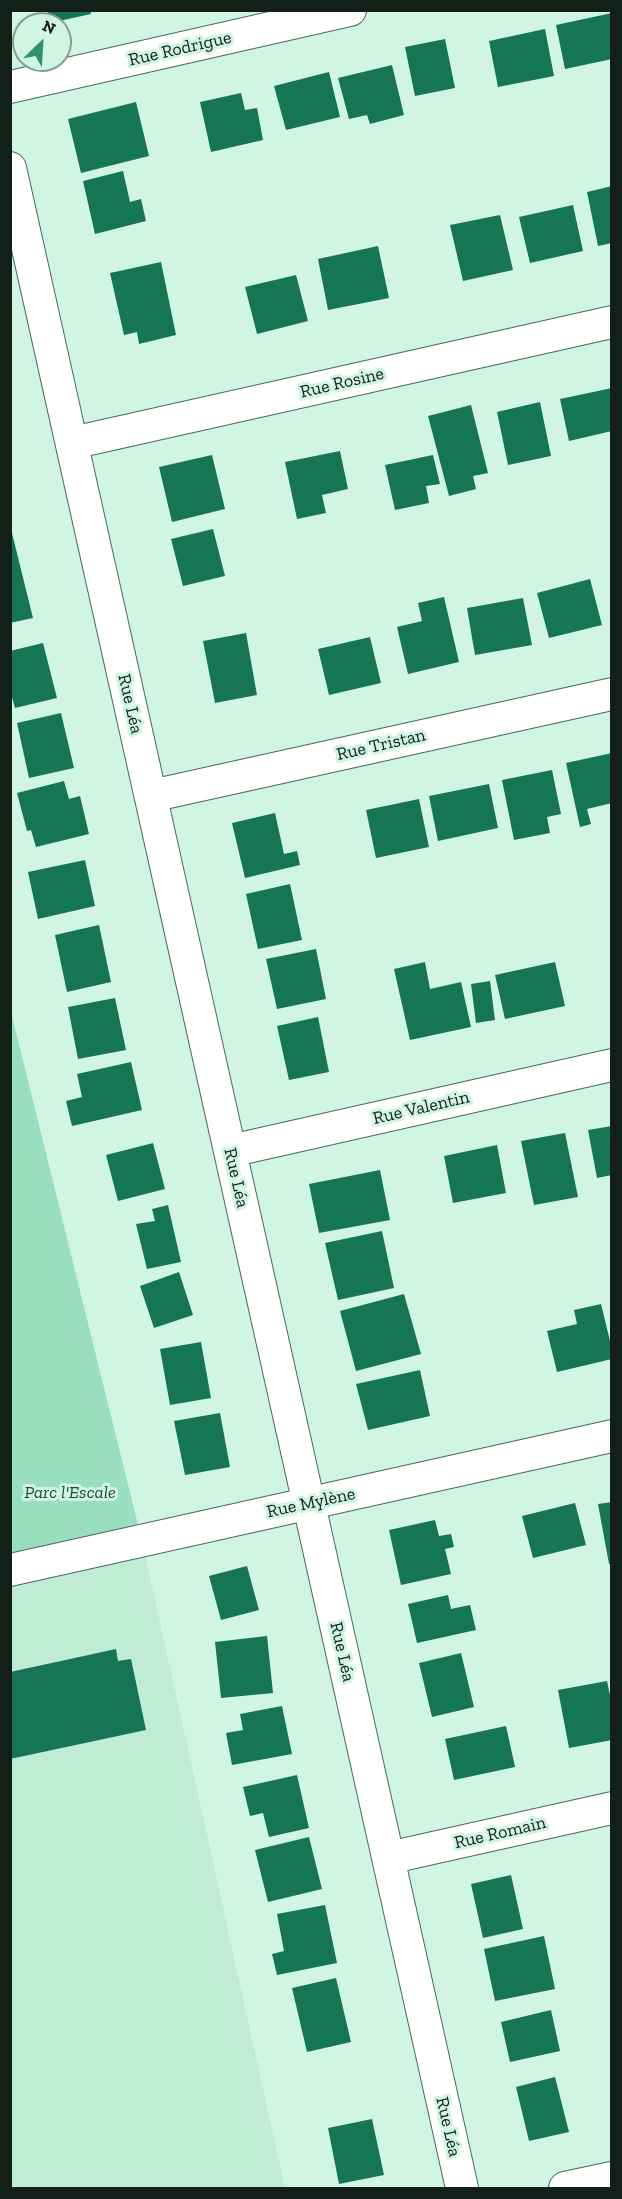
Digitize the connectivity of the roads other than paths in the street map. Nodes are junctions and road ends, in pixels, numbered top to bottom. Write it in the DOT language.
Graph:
graph roads {
  1 [pos="350,10"];
  2 [pos="10,87"];
  3 [pos="10,168"];
  4 [pos="612,322"];
  5 [pos="72,443"];
  6 [pos="612,693"];
  7 [pos="151,796"];
  8 [pos="612,1065"];
  9 [pos="231,1151"];
  10 [pos="612,1436"];
  11 [pos="309,1504"];
  12 [pos="10,1570"];
  13 [pos="612,1808"];
  14 [pos="388,1858"];
  15 [pos="612,2178"];
  16 [pos="462,2188"];
  17 [pos="565,2188"];
  1 -- 2 [label="street, Rue Rodrigue"];
  3 -- 5 [label="street, Rue Léa"];
  4 -- 5 [label="street, Rue Rosine"];
  5 -- 7 [label="street, Rue Léa"];
  6 -- 7 [label="street, Rue Tristan"];
  7 -- 9 [label="street, Rue Léa"];
  8 -- 9 [label="street, Rue Valentin"];
  9 -- 11 [label="street, Rue Léa"];
  10 -- 11 [label="street, Rue Mylène"];
  11 -- 12 [label="street, Rue Mylène"];
  11 -- 14 [label="street, Rue Léa"];
  13 -- 14 [label="street, Rue Romain"];
  14 -- 16 [label="street, Rue Léa"];
  15 -- 17 [label="street"];
}
